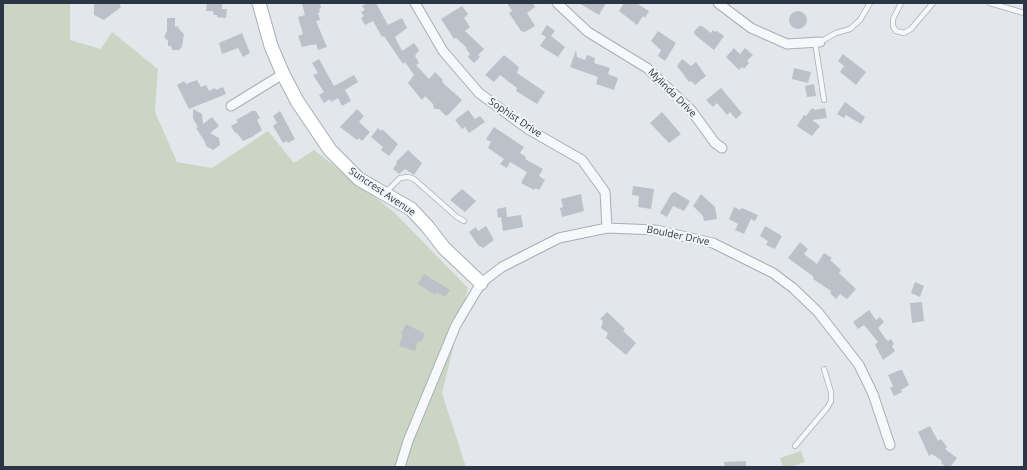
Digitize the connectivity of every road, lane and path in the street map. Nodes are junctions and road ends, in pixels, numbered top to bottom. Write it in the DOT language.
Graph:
graph roads {
  1 [pos="259,3"];
  2 [pos="416,3"];
  3 [pos="557,3"];
  4 [pos="718,3"];
  5 [pos="870,3"];
  6 [pos="901,3"];
  7 [pos="933,3"];
  8 [pos="990,3"];
  9 [pos="1024,13"];
  10 [pos="817,42"];
  11 [pos="283,74"];
  12 [pos="824,100"];
  13 [pos="231,106"];
  14 [pos="722,148"];
  15 [pos="384,194"];
  16 [pos="464,221"];
  17 [pos="607,228"];
  18 [pos="482,283"];
  19 [pos="824,369"];
  20 [pos="890,445"];
  21 [pos="795,446"];
  22 [pos="400,467"];
  1 -- 11 [label="street, Suncrest Avenue"];
  2 -- 17 [label="street, Sophist Drive"];
  3 -- 14 [label="street, Mylinda Drive"];
  4 -- 10 [label="street"];
  5 -- 10 [label="lane"];
  6 -- 7 [label="lane"];
  8 -- 9 [label="lane"];
  10 -- 12 [label="lane"];
  11 -- 13 [label="street"];
  11 -- 15 [label="street, Suncrest Avenue"];
  15 -- 16 [label="lane"];
  15 -- 18 [label="street, Suncrest Avenue"];
  17 -- 18 [label="street, Boulder Drive"];
  17 -- 20 [label="street, Boulder Drive"];
  18 -- 22 [label="street, Boulder Drive"];
  19 -- 21 [label="lane"];
}
